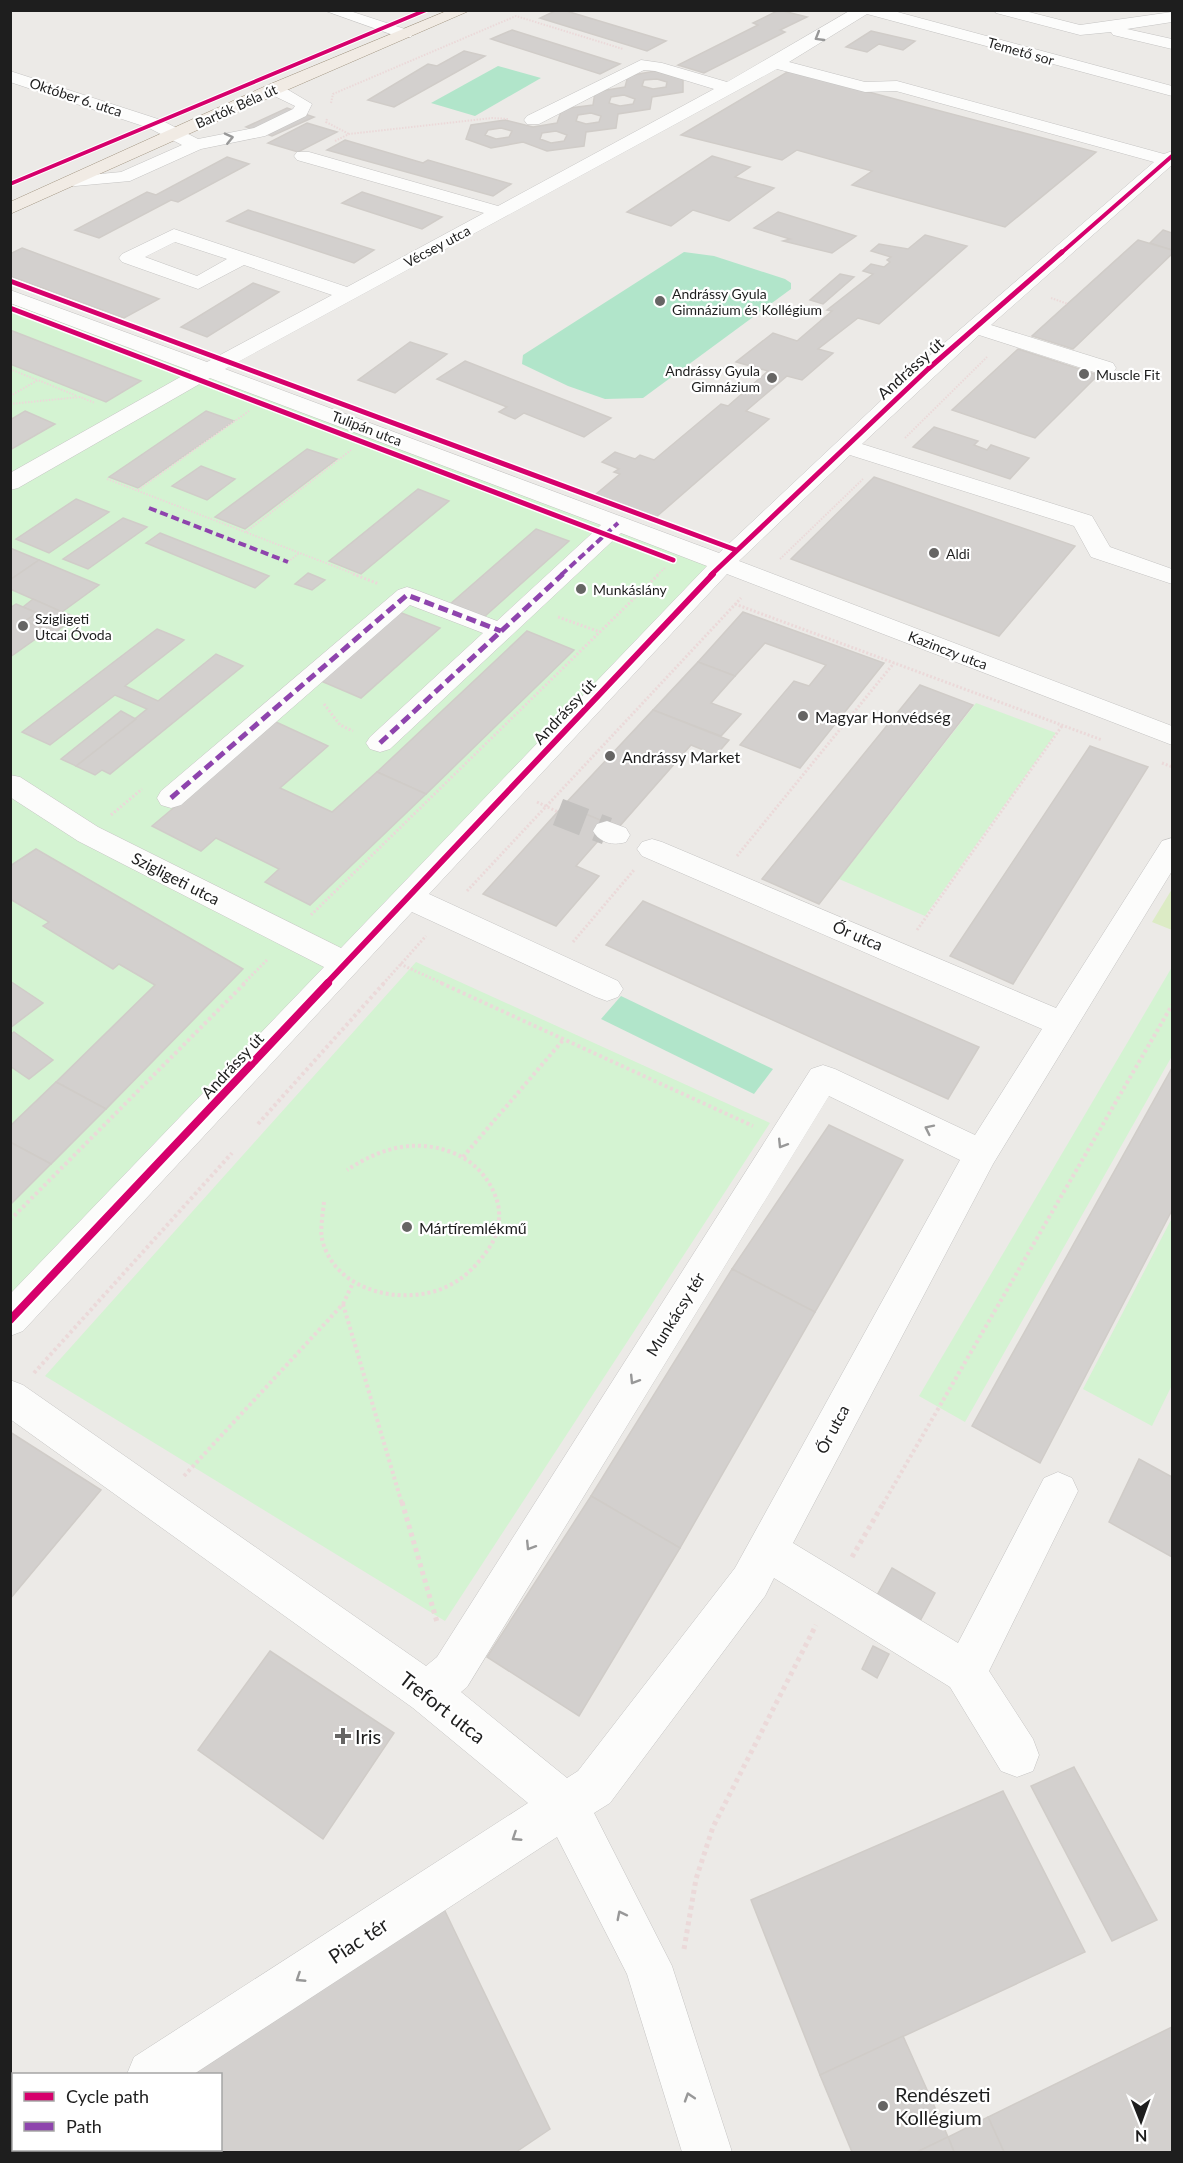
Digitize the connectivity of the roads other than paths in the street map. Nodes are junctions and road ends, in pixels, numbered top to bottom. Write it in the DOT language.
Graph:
graph roads {
  1 [pos="330,10"];
  2 [pos="464,10"];
  3 [pos="863,10"];
  4 [pos="870,10"];
  5 [pos="1001,10"];
  6 [pos="1064,10"];
  7 [pos="1136,10"];
  8 [pos="1025,17"];
  9 [pos="1173,17"];
  10 [pos="1054,25"];
  11 [pos="1107,28"];
  12 [pos="405,34"];
  13 [pos="1173,44"];
  14 [pos="775,63"];
  15 [pos="10,76"];
  16 [pos="728,88"];
  17 [pos="274,89"];
  18 [pos="1173,91"];
  19 [pos="533,120"];
  20 [pos="174,134"];
  21 [pos="196,145"];
  22 [pos="303,156"];
  23 [pos="1170,158"];
  24 [pos="75,181"];
  25 [pos="10,209"];
  26 [pos="500,212"];
  27 [pos="243,258"];
  28 [pos="349,294"];
  29 [pos="10,296"];
  30 [pos="976,327"];
  31 [pos="1105,368"];
  32 [pos="210,369"];
  33 [pos="846,446"];
  34 [pos="10,483"];
  35 [pos="618,523"];
  36 [pos="723,563"];
  37 [pos="1173,577"];
  38 [pos="501,631"];
  39 [pos="1173,736"];
  40 [pos="380,743"];
  41 [pos="10,784"];
  42 [pos="171,798"];
  43 [pos="652,849"];
  44 [pos="1173,849"];
  45 [pos="407,897"];
  46 [pos="345,964"];
  47 [pos="607,989"];
  48 [pos="1062,1024"];
  49 [pos="981,1154"];
  50 [pos="10,1320"];
  51 [pos="18,1390"];
  52 [pos="1058,1491"];
  53 [pos="767,1550"];
  54 [pos="974,1656"];
  55 [pos="428,1693"];
  56 [pos="1017,1755"];
  57 [pos="565,1805"];
  58 [pos="153,2073"];
  59 [pos="707,2152"];
  1 -- 12 [label="street"];
  2 -- 12 [label="main road, Bartók Béla út"];
  3 -- 14 [label="street, Vécsey utca, one-way"];
  4 -- 18 [label="street, Temető sor"];
  5 -- 8 [label="street"];
  6 -- 8 [label="street"];
  7 -- 10 [label="street"];
  8 -- 10 [label="street"];
  9 -- 11 [label="street"];
  10 -- 11 [label="street"];
  11 -- 13 [label="street"];
  12 -- 17 [label="main road, Bartók Béla út"];
  14 -- 16 [label="street, Vécsey utca"];
  14 -- 23 [label="street"];
  15 -- 20 [label="street, Október 6. utca"];
  16 -- 19 [label="street"];
  16 -- 26 [label="street, Vécsey utca"];
  17 -- 20 [label="main road, Bartók Béla út"];
  21 -- 17 [label="street, one-way"];
  20 -- 21 [label="street, Október 6. utca"];
  20 -- 24 [label="main road, Bartók Béla út"];
  21 -- 24 [label="street"];
  22 -- 26 [label="street"];
  23 -- 30 [label="street, Andrássy út"];
  24 -- 25 [label="main road, Bartók Béla út"];
  26 -- 28 [label="street, Vécsey utca"];
  27 -- 27 [label="street"];
  27 -- 28 [label="street"];
  28 -- 32 [label="street, Vécsey utca"];
  29 -- 32 [label="street, Tulipán utca"];
  30 -- 31 [label="street"];
  30 -- 33 [label="street, Andrássy út"];
  32 -- 34 [label="street, Vécsey utca"];
  32 -- 35 [label="street, Tulipán utca"];
  33 -- 36 [label="street, Andrássy út"];
  33 -- 37 [label="street"];
  35 -- 36 [label="street, Tulipán utca"];
  35 -- 38 [label="street"];
  36 -- 39 [label="street, Kazinczy utca"];
  36 -- 45 [label="street, Andrássy út"];
  38 -- 40 [label="street"];
  38 -- 42 [label="street"];
  41 -- 46 [label="street, Szigligeti utca"];
  43 -- 48 [label="street, Őr utca"];
  44 -- 48 [label="street, Őr utca"];
  45 -- 46 [label="street, Andrássy út"];
  45 -- 47 [label="street"];
  46 -- 50 [label="street, Andrássy út"];
  48 -- 49 [label="street, Őr utca"];
  49 -- 53 [label="street, Őr utca"];
  49 -- 55 [label="street, Munkácsy tér, one-way"];
  51 -- 55 [label="street, Trefort utca"];
  52 -- 54 [label="street"];
  53 -- 56 [label="street"];
  53 -- 57 [label="street, Őr utca"];
  55 -- 57 [label="street, Trefort utca"];
  57 -- 58 [label="street, Piac tér, one-way"];
  59 -- 57 [label="street, Trefort utca, one-way"];
}
